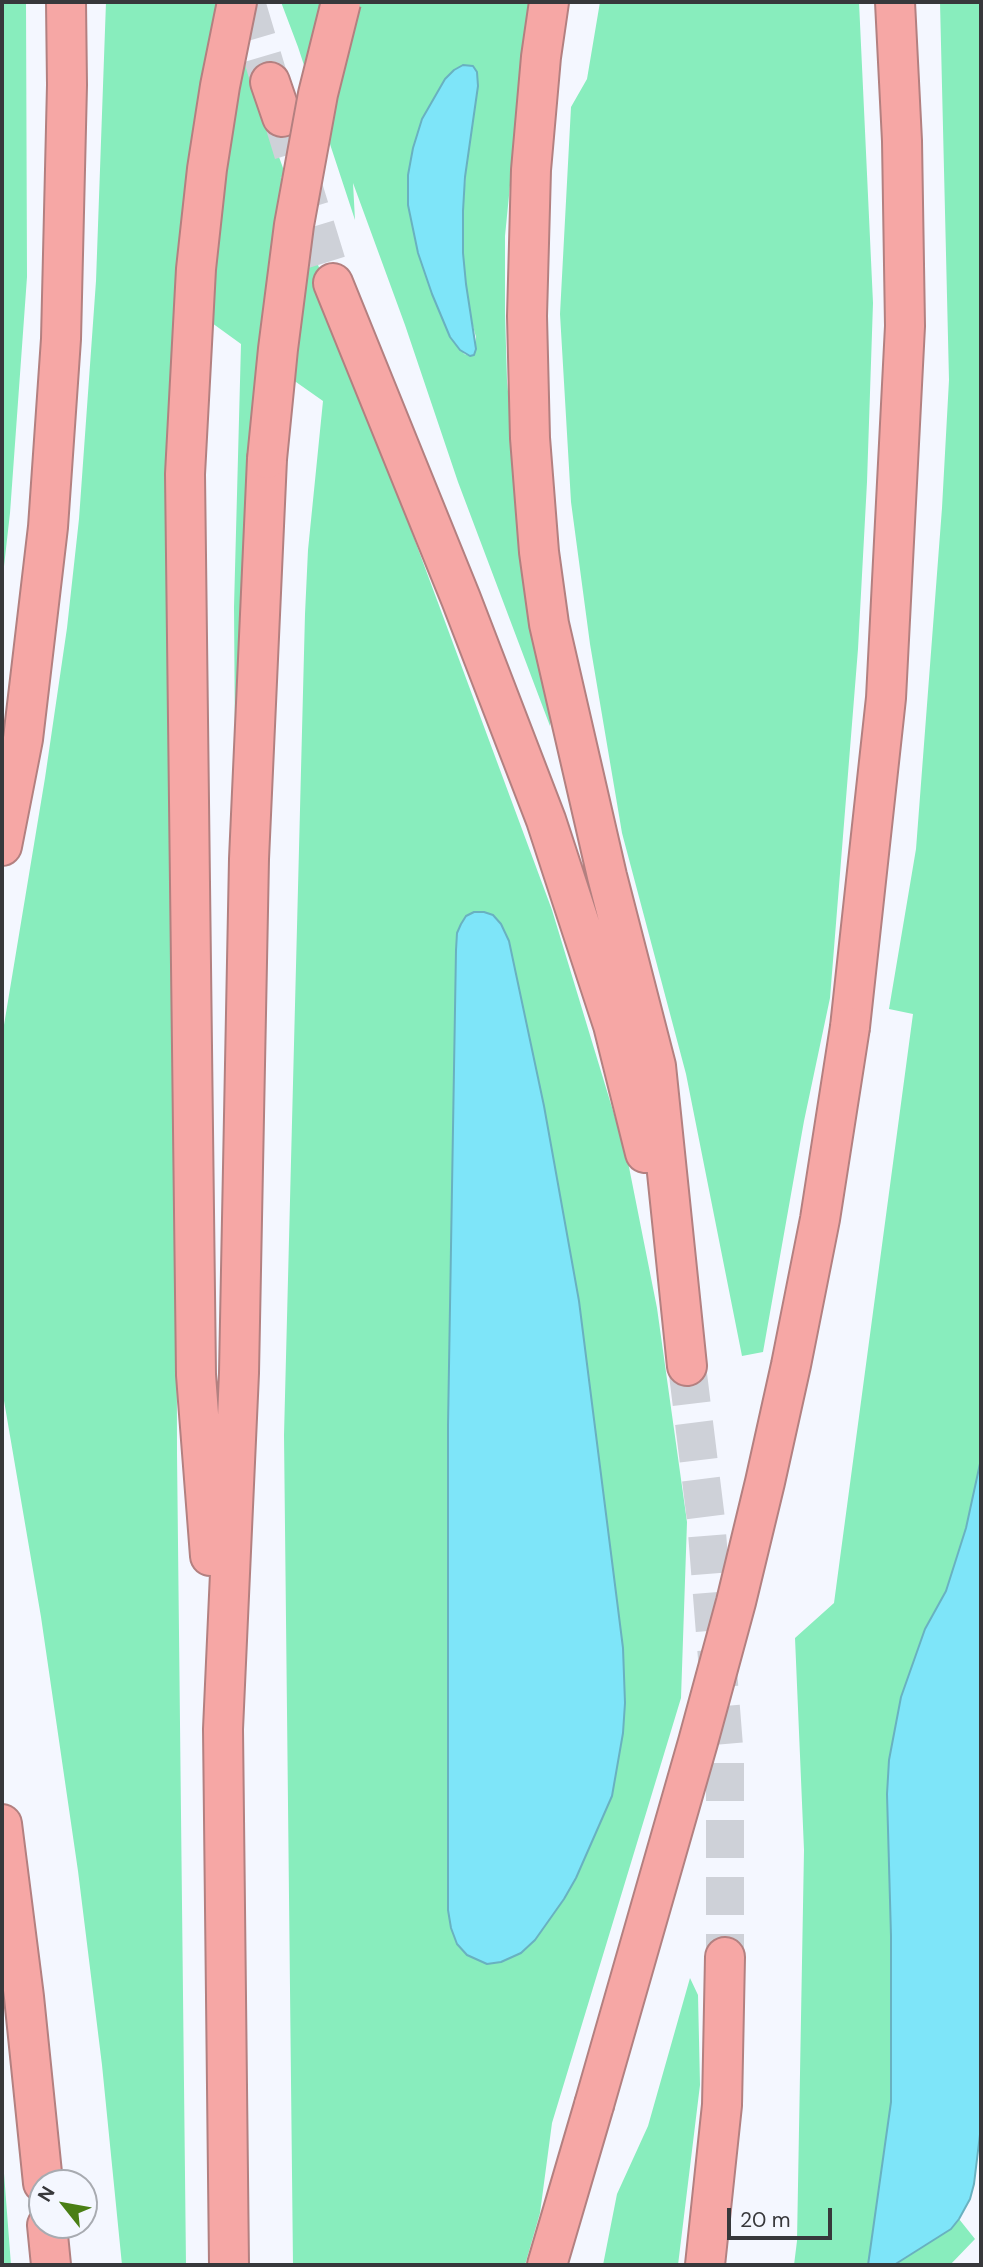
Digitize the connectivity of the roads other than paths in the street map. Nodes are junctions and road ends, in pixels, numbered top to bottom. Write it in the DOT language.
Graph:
graph roads {
  1 [pos="66,2"];
  2 [pos="237,2"];
  3 [pos="341,2"];
  4 [pos="549,2"];
  5 [pos="895,2"];
  6 [pos="270,82"];
  7 [pos="282,117"];
  8 [pos="333,283"];
  9 [pos="2,846"];
  10 [pos="223,1729"];
  11 [pos="2,1824"];
  12 [pos="725,1957"];
  13 [pos="42,2169"];
  14 [pos="48,2239"];
  15 [pos="51,2265"];
  16 [pos="229,2265"];
  17 [pos="547,2265"];
  18 [pos="705,2265"];
  1 -- 9 [label="highway"];
  2 -- 10 [label="highway"];
  3 -- 10 [label="highway, bridge"];
  4 -- 8 [label="highway"];
  5 -- 17 [label="highway, bridge"];
  6 -- 7 [label="highway"];
  10 -- 16 [label="highway"];
  11 -- 13 [label="highway"];
  12 -- 18 [label="highway"];
  14 -- 15 [label="highway"];
}
